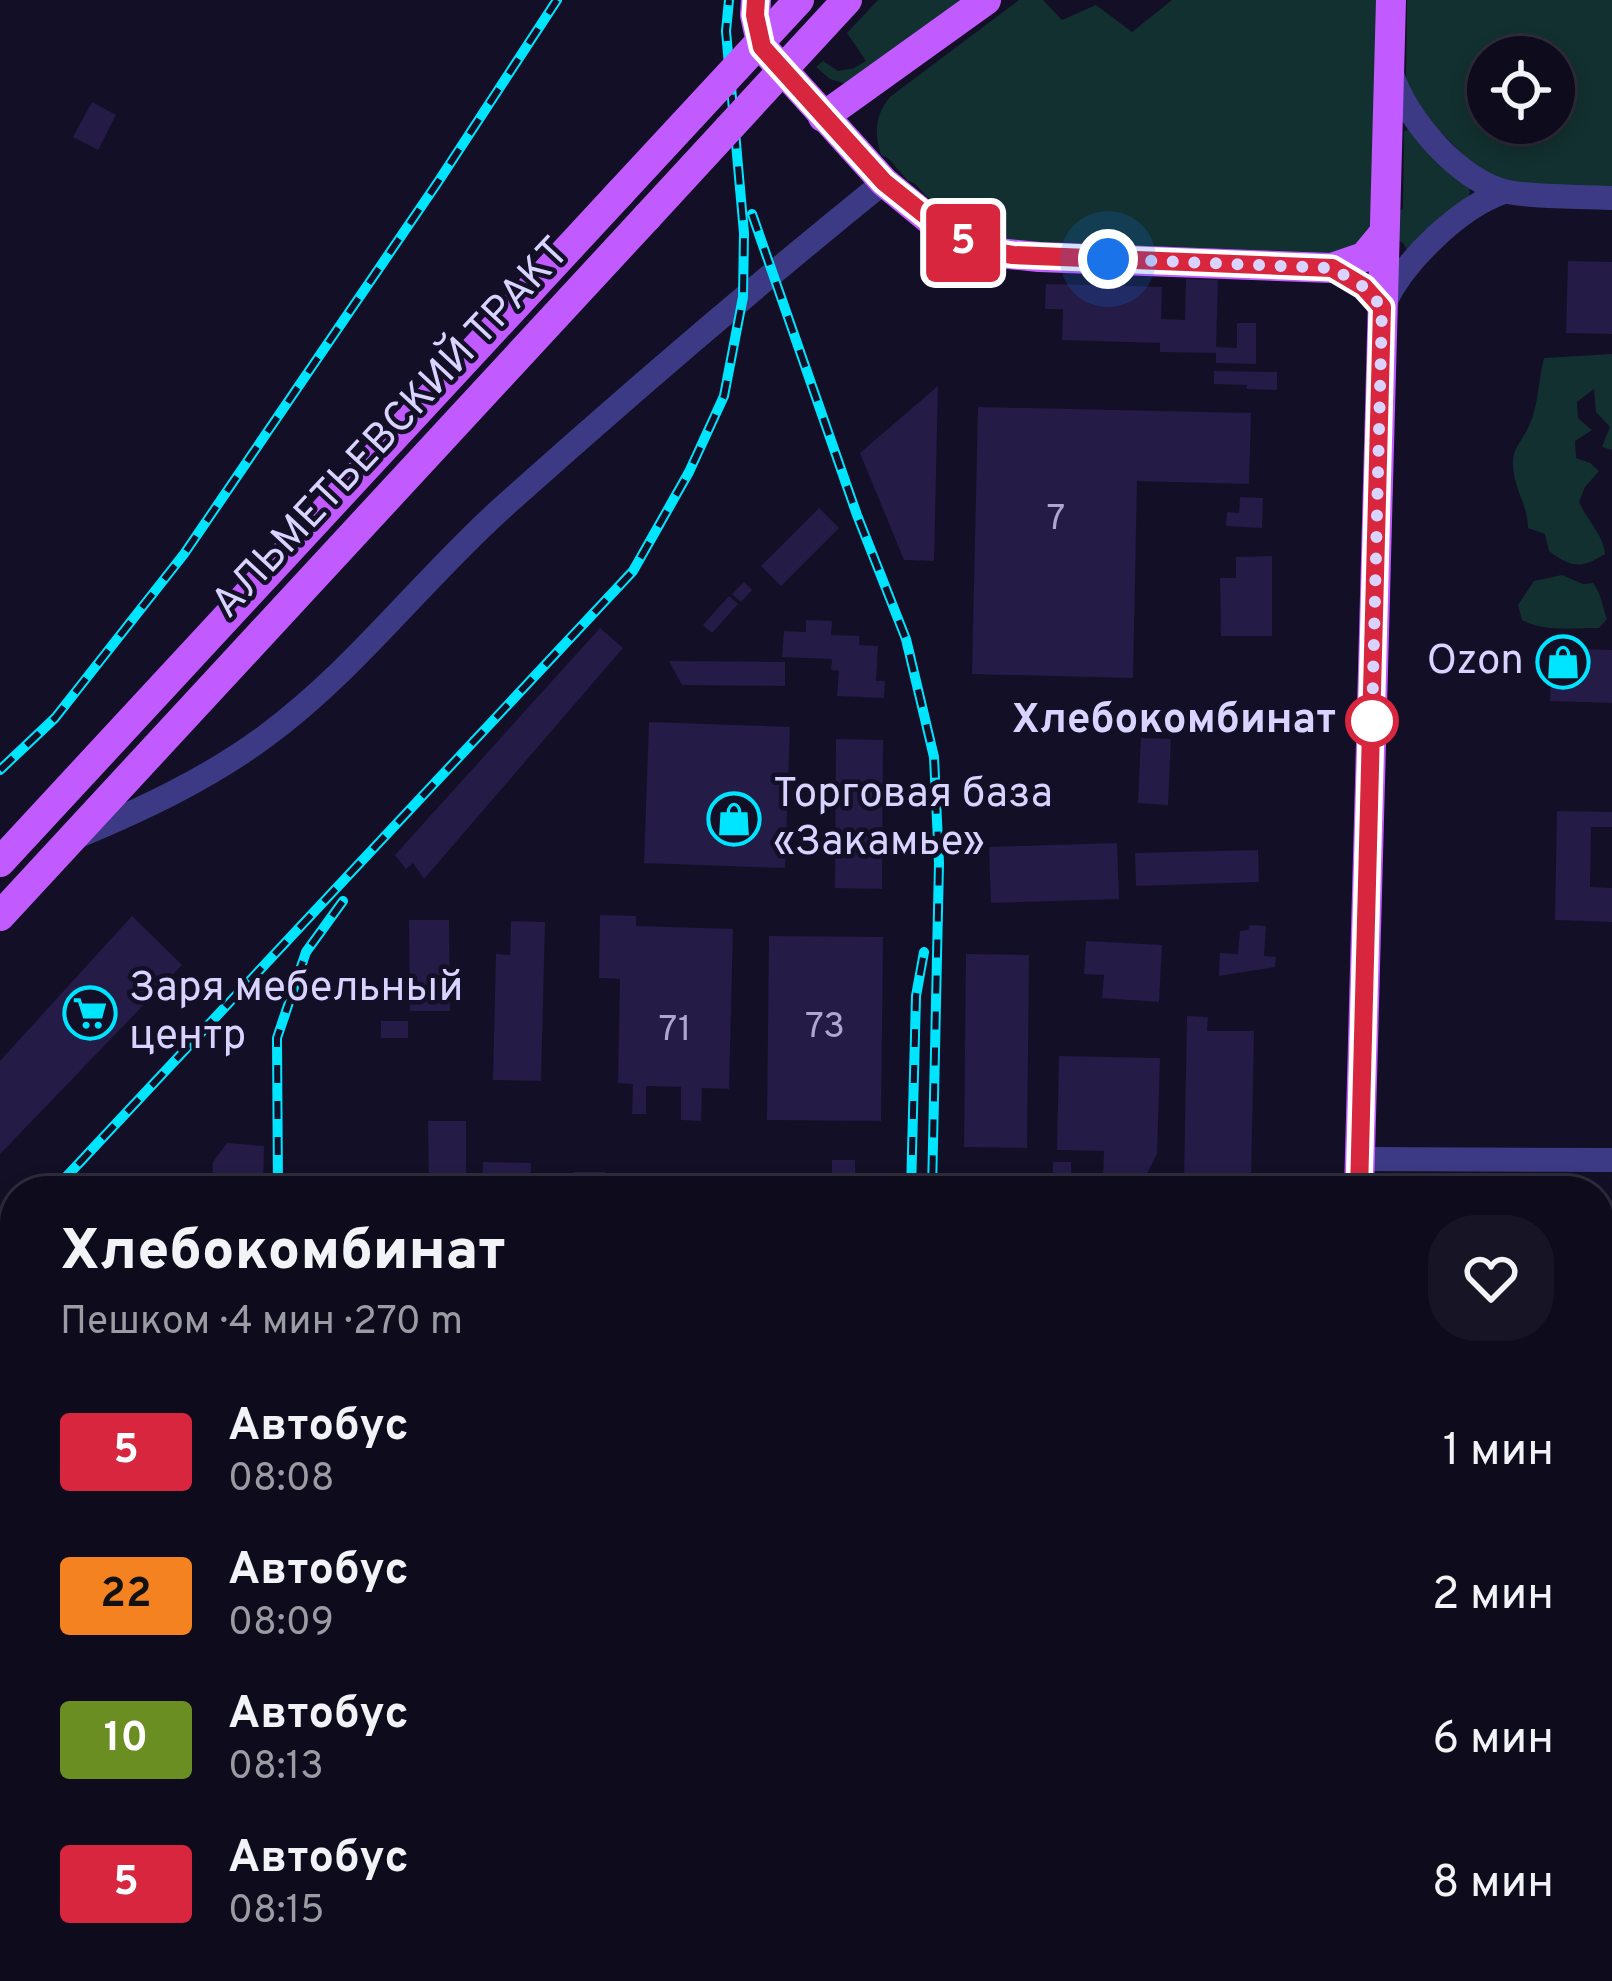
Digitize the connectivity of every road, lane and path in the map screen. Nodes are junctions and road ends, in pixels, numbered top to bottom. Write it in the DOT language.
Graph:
graph roads {
  1 [pos="755,0"];
  2 [pos="800,0"];
  3 [pos="847,0"];
  4 [pos="986,0"];
  5 [pos="1391,0"];
  6 [pos="1389,66"];
  7 [pos="823,117"];
  8 [pos="884,182"];
  9 [pos="1504,192"];
  10 [pos="1612,198"];
  11 [pos="1384,233"];
  12 [pos="1426,248"];
  13 [pos="1332,268"];
  14 [pos="1383,272"];
  15 [pos="1382,307"];
  16 [pos="72,838"];
  17 [pos="0,862"];
  18 [pos="0,916"];
  19 [pos="1359,1159"];
  20 [pos="1612,1160"];
  21 [pos="1359,1176"];
  1 -- 7 [label="main road"];
  2 -- 17 [label="main road, АЛЬМЕТЬЕВСКИЙ ТРАКТ, bridge"];
  3 -- 16 [label="main road, АЛЬМЕТЬЕВСКИЙ ТРАКТ, bridge"];
  4 -- 7 [label="main road"];
  5 -- 6 [label="main road"];
  6 -- 9 [label="street"];
  6 -- 11 [label="main road"];
  7 -- 8 [label="main road"];
  8 -- 13 [label="main road"];
  8 -- 16 [label="street"];
  9 -- 10 [label="street"];
  9 -- 12 [label="street"];
  11 -- 13 [label="main road"];
  11 -- 14 [label="main road"];
  12 -- 14 [label="street"];
  12 -- 15 [label="street"];
  13 -- 14 [label="street"];
  13 -- 15 [label="main road"];
  14 -- 15 [label="main road"];
  15 -- 19 [label="main road"];
  16 -- 18 [label="main road, АЛЬМЕТЬЕВСКИЙ ТРАКТ"];
  19 -- 20 [label="street"];
  19 -- 21 [label="main road"];
}
